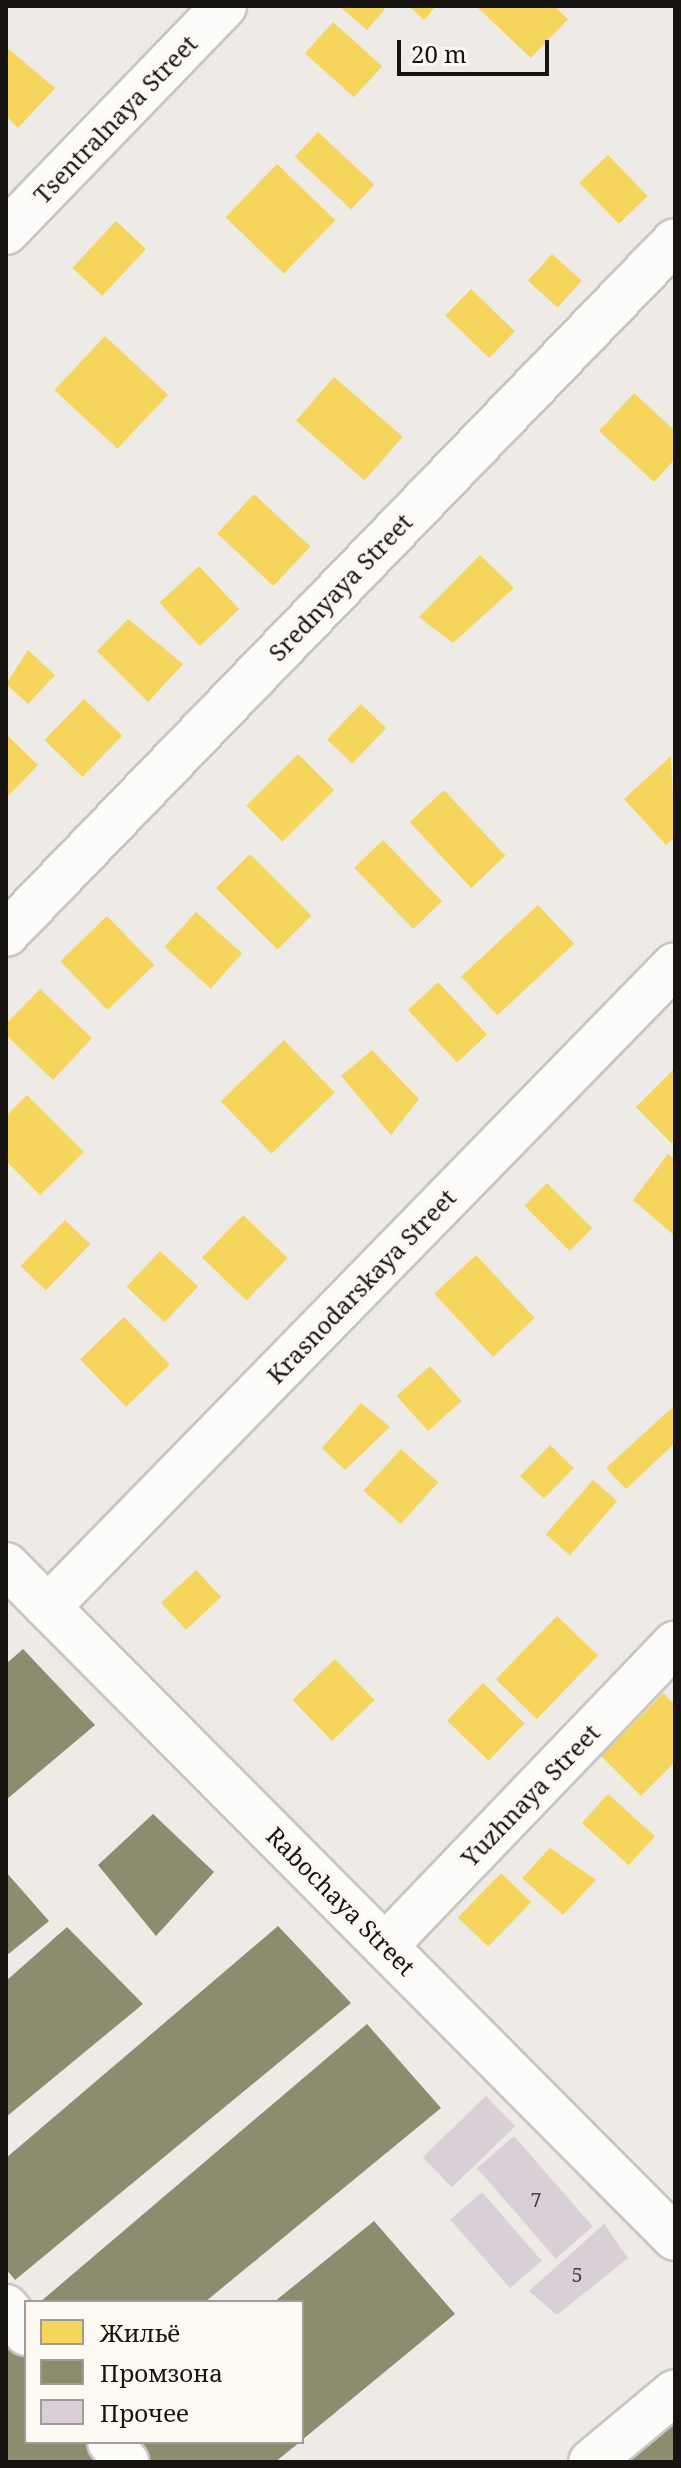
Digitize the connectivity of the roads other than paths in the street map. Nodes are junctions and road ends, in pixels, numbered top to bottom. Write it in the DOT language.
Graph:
graph roads {
  1 [pos="224,6"];
  2 [pos="6,232"];
  3 [pos="675,241"];
  4 [pos="6,934"];
  5 [pos="675,965"];
  6 [pos="6,1565"];
  7 [pos="48,1607"];
  8 [pos="675,1644"];
  9 [pos="385,1946"];
  10 [pos="675,2238"];
  11 [pos="6,2307"];
  12 [pos="24,2330"];
  13 [pos="675,2392"];
  14 [pos="112,2444"];
  15 [pos="126,2462"];
  16 [pos="591,2462"];
  1 -- 2 [label="street, Tsentralnaya Street"];
  3 -- 4 [label="street, Srednyaya Street"];
  5 -- 7 [label="street, Krasnodarskaya Street"];
  6 -- 7 [label="street, Rabochaya Street"];
  7 -- 9 [label="street, Rabochaya Street"];
  8 -- 9 [label="street, Yuzhnaya Street"];
  9 -- 10 [label="street, Rabochaya Street"];
  11 -- 12 [label="street"];
  13 -- 16 [label="street"];
  14 -- 15 [label="street"];
}
